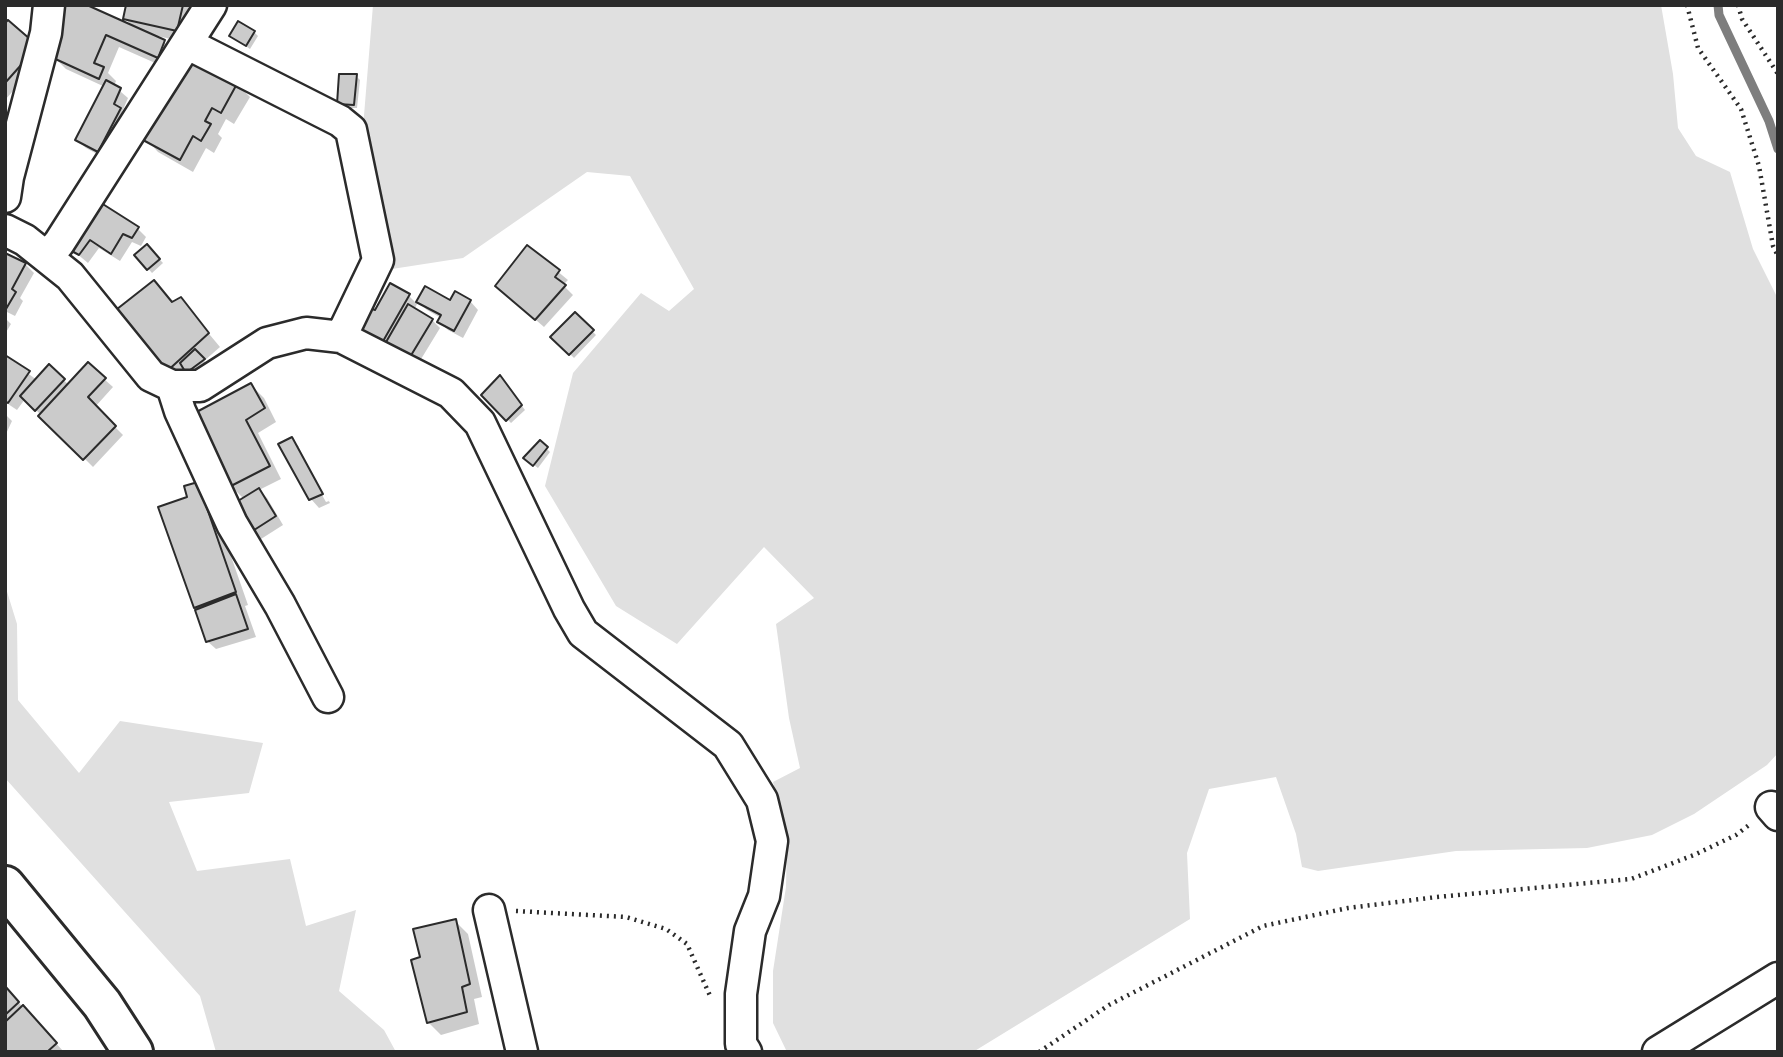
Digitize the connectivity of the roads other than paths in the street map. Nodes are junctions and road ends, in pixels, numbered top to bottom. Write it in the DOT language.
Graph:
graph roads {
  1 [pos="49,5"];
  2 [pos="211,5"];
  3 [pos="188,44"];
  4 [pos="5,197"];
  5 [pos="5,230"];
  6 [pos="48,256"];
  7 [pos="341,337"];
  8 [pos="172,386"];
  9 [pos="328,697"];
  10 [pos="5,886"];
  11 [pos="489,910"];
  12 [pos="1778,978"];
  13 [pos="133,1052"];
  14 [pos="522,1052"];
  15 [pos="746,1052"];
  16 [pos="1658,1052"];
  1 -- 4 [label="street"];
  2 -- 3 [label="street"];
  3 -- 6 [label="street"];
  3 -- 7 [label="street"];
  5 -- 6 [label="street"];
  6 -- 8 [label="street"];
  7 -- 8 [label="street"];
  7 -- 15 [label="street"];
  8 -- 9 [label="street"];
  10 -- 13 [label="main road"];
  11 -- 14 [label="street"];
  12 -- 16 [label="street"];
}
